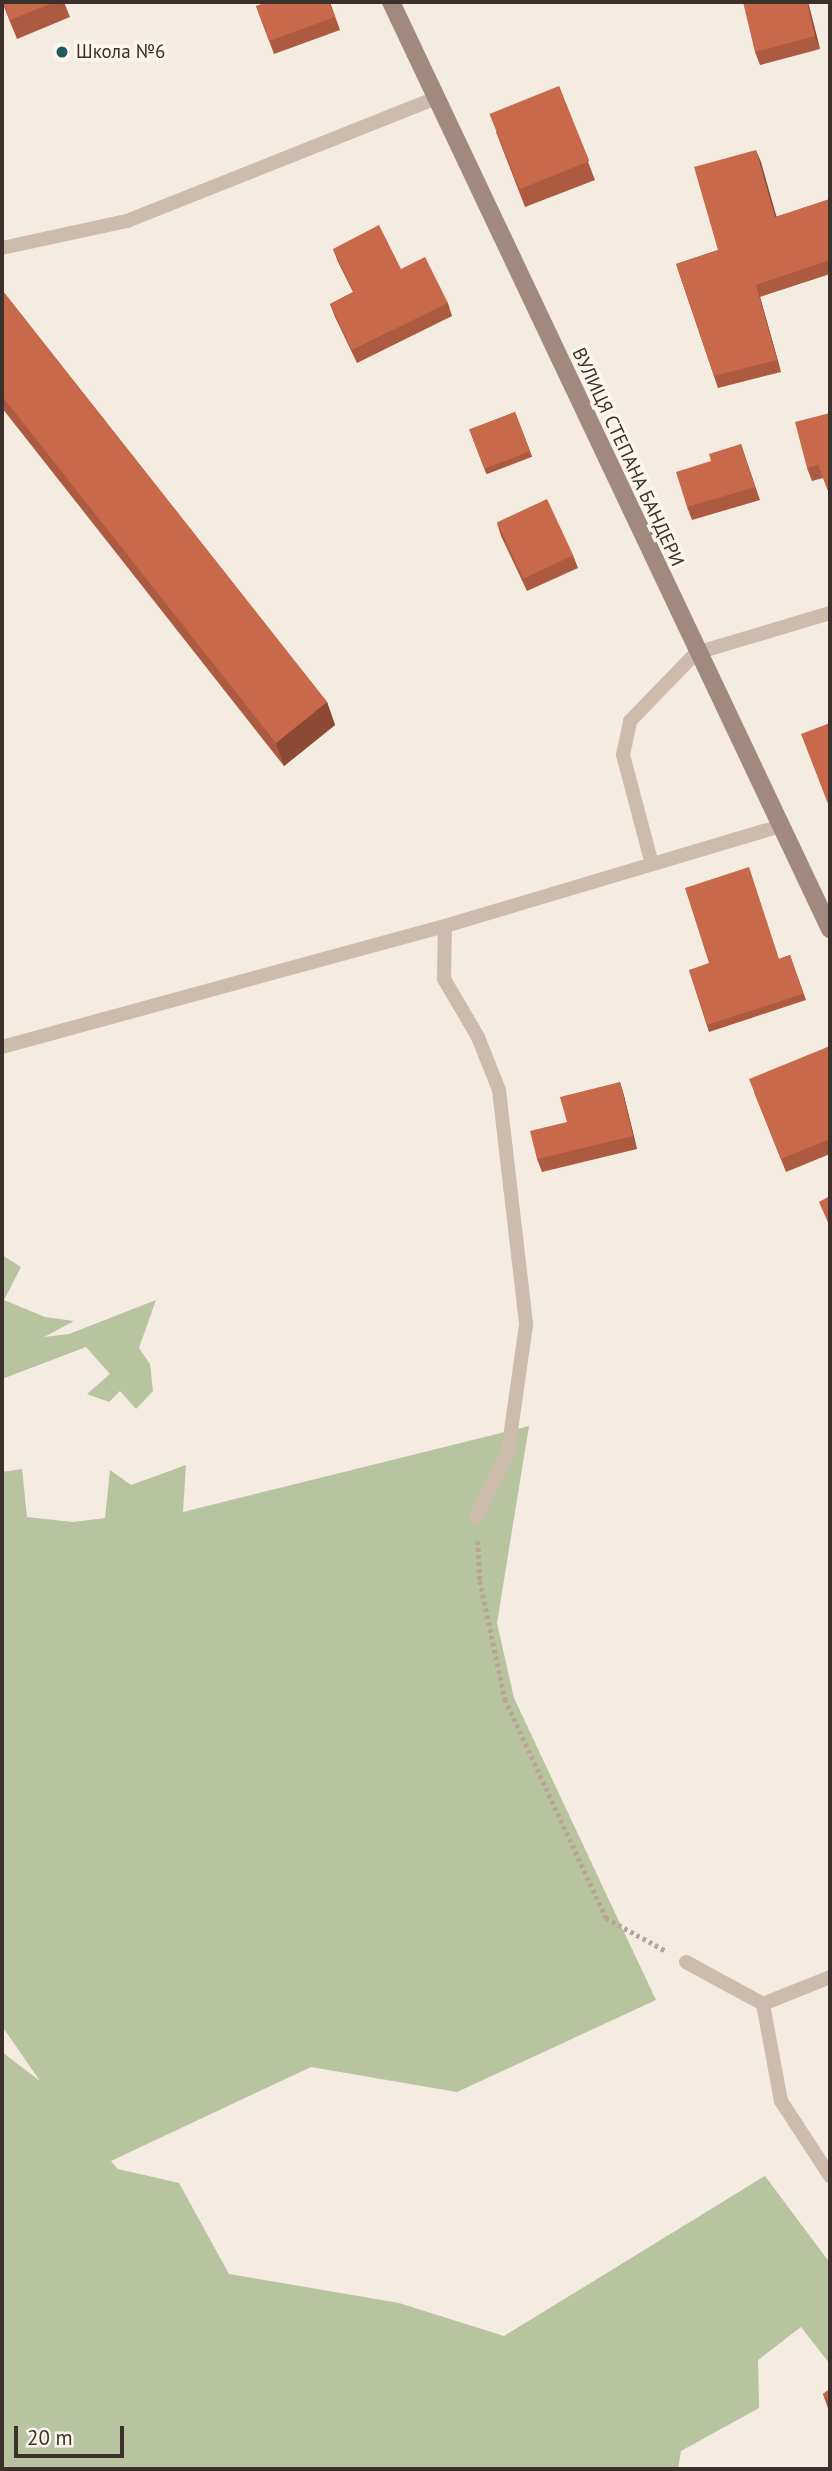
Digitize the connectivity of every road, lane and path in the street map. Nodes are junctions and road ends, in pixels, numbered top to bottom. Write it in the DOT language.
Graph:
graph roads {
  1 [pos="391,2"];
  2 [pos="436,97"];
  3 [pos="2,248"];
  4 [pos="830,613"];
  5 [pos="696,653"];
  6 [pos="781,826"];
  7 [pos="652,864"];
  8 [pos="445,926"];
  9 [pos="830,929"];
  10 [pos="2,1047"];
  11 [pos="476,1517"];
  12 [pos="686,1962"];
  13 [pos="830,1977"];
  14 [pos="763,2004"];
  15 [pos="830,2176"];
  1 -- 2 [label="main road, ВУЛИЦЯ СТЕПАНА БАНДЕРИ"];
  2 -- 3 [label="lane"];
  2 -- 5 [label="main road, ВУЛИЦЯ СТЕПАНА БАНДЕРИ"];
  4 -- 5 [label="lane"];
  5 -- 6 [label="main road, ВУЛИЦЯ СТЕПАНА БАНДЕРИ"];
  5 -- 7 [label="lane"];
  6 -- 7 [label="lane"];
  6 -- 9 [label="main road, ВУЛИЦЯ СТЕПАНА БАНДЕРИ"];
  7 -- 8 [label="lane"];
  8 -- 10 [label="lane"];
  8 -- 11 [label="lane"];
  11 -- 12 [label="path"];
  12 -- 14 [label="lane"];
  13 -- 14 [label="lane"];
  14 -- 15 [label="lane"];
}
